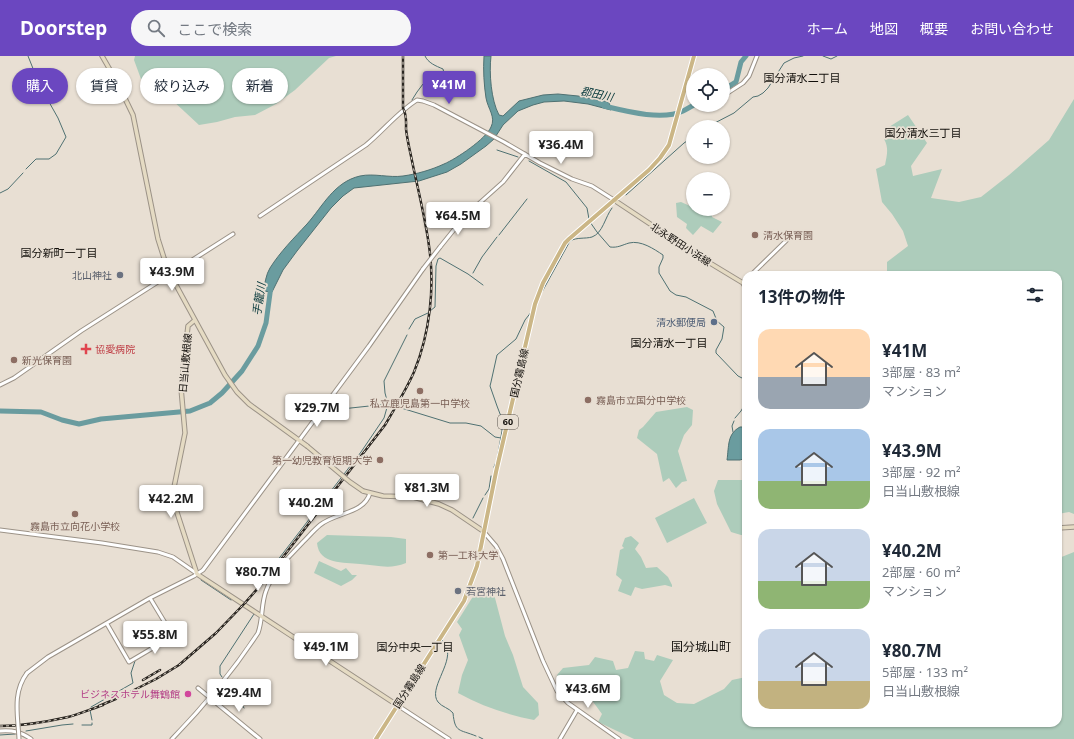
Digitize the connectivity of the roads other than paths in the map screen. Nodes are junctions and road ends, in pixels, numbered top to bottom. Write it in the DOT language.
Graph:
graph roads {
  1 [pos="102,56"];
  2 [pos="694,56"];
  3 [pos="757,56"];
  4 [pos="730,91"];
  5 [pos="525,154"];
  6 [pos="614,200"];
  7 [pos="260,216"];
  8 [pos="233,234"];
  9 [pos="795,235"];
  10 [pos="755,271"];
  11 [pos="170,274"];
  12 [pos="742,280"];
  13 [pos="195,320"];
  14 [pos="0,385"];
  15 [pos="299,440"];
  16 [pos="370,493"];
  17 [pos="1074,527"];
  18 [pos="1062,528"];
  19 [pos="0,530"];
  20 [pos="483,531"];
  21 [pos="197,574"];
  22 [pos="150,598"];
  23 [pos="262,616"];
  24 [pos="107,624"];
  25 [pos="198,688"];
  26 [pos="210,698"];
  27 [pos="397,704"];
  28 [pos="577,710"];
  29 [pos="0,731"];
  30 [pos="19,739"];
  31 [pos="31,739"];
  32 [pos="172,739"];
  33 [pos="260,739"];
  34 [pos="376,739"];
  35 [pos="449,739"];
  36 [pos="560,739"];
  37 [pos="619,739"];
  1 -- 11 [label="main road, 日当山敷根線"];
  2 -- 6 [label="main road, 国分霧島線 / 60"];
  3 -- 4 [label="street"];
  5 -- 6 [label="street"];
  5 -- 7 [label="street"];
  5 -- 15 [label="street, bridge"];
  6 -- 12 [label="main road, 北永野田小浜線"];
  6 -- 20 [label="main road, 国分霧島線 / 60"];
  8 -- 11 [label="street"];
  9 -- 10 [label="street"];
  11 -- 13 [label="main road, 日当山敷根線"];
  11 -- 14 [label="street"];
  13 -- 15 [label="main road, 日当山敷根線"];
  13 -- 21 [label="main road, 日当山敷根線"];
  15 -- 16 [label="main road, 日当山敷根線, bridge"];
  15 -- 21 [label="street"];
  16 -- 20 [label="main road, 日当山敷根線"];
  16 -- 23 [label="street"];
  17 -- 18 [label="main road"];
  19 -- 21 [label="street"];
  20 -- 27 [label="main road, 国分霧島線 / 60"];
  20 -- 28 [label="street"];
  21 -- 22 [label="street"];
  21 -- 23 [label="main road"];
  22 -- 24 [label="street"];
  22 -- 24 [label="street"];
  23 -- 26 [label="street"];
  23 -- 27 [label="main road"];
  24 -- 30 [label="street, bridge"];
  25 -- 26 [label="street"];
  26 -- 32 [label="street"];
  26 -- 33 [label="street"];
  27 -- 34 [label="main road, 国分霧島線 / 60"];
  27 -- 35 [label="street"];
  28 -- 36 [label="street"];
  28 -- 37 [label="street"];
  29 -- 31 [label="street"];
}
